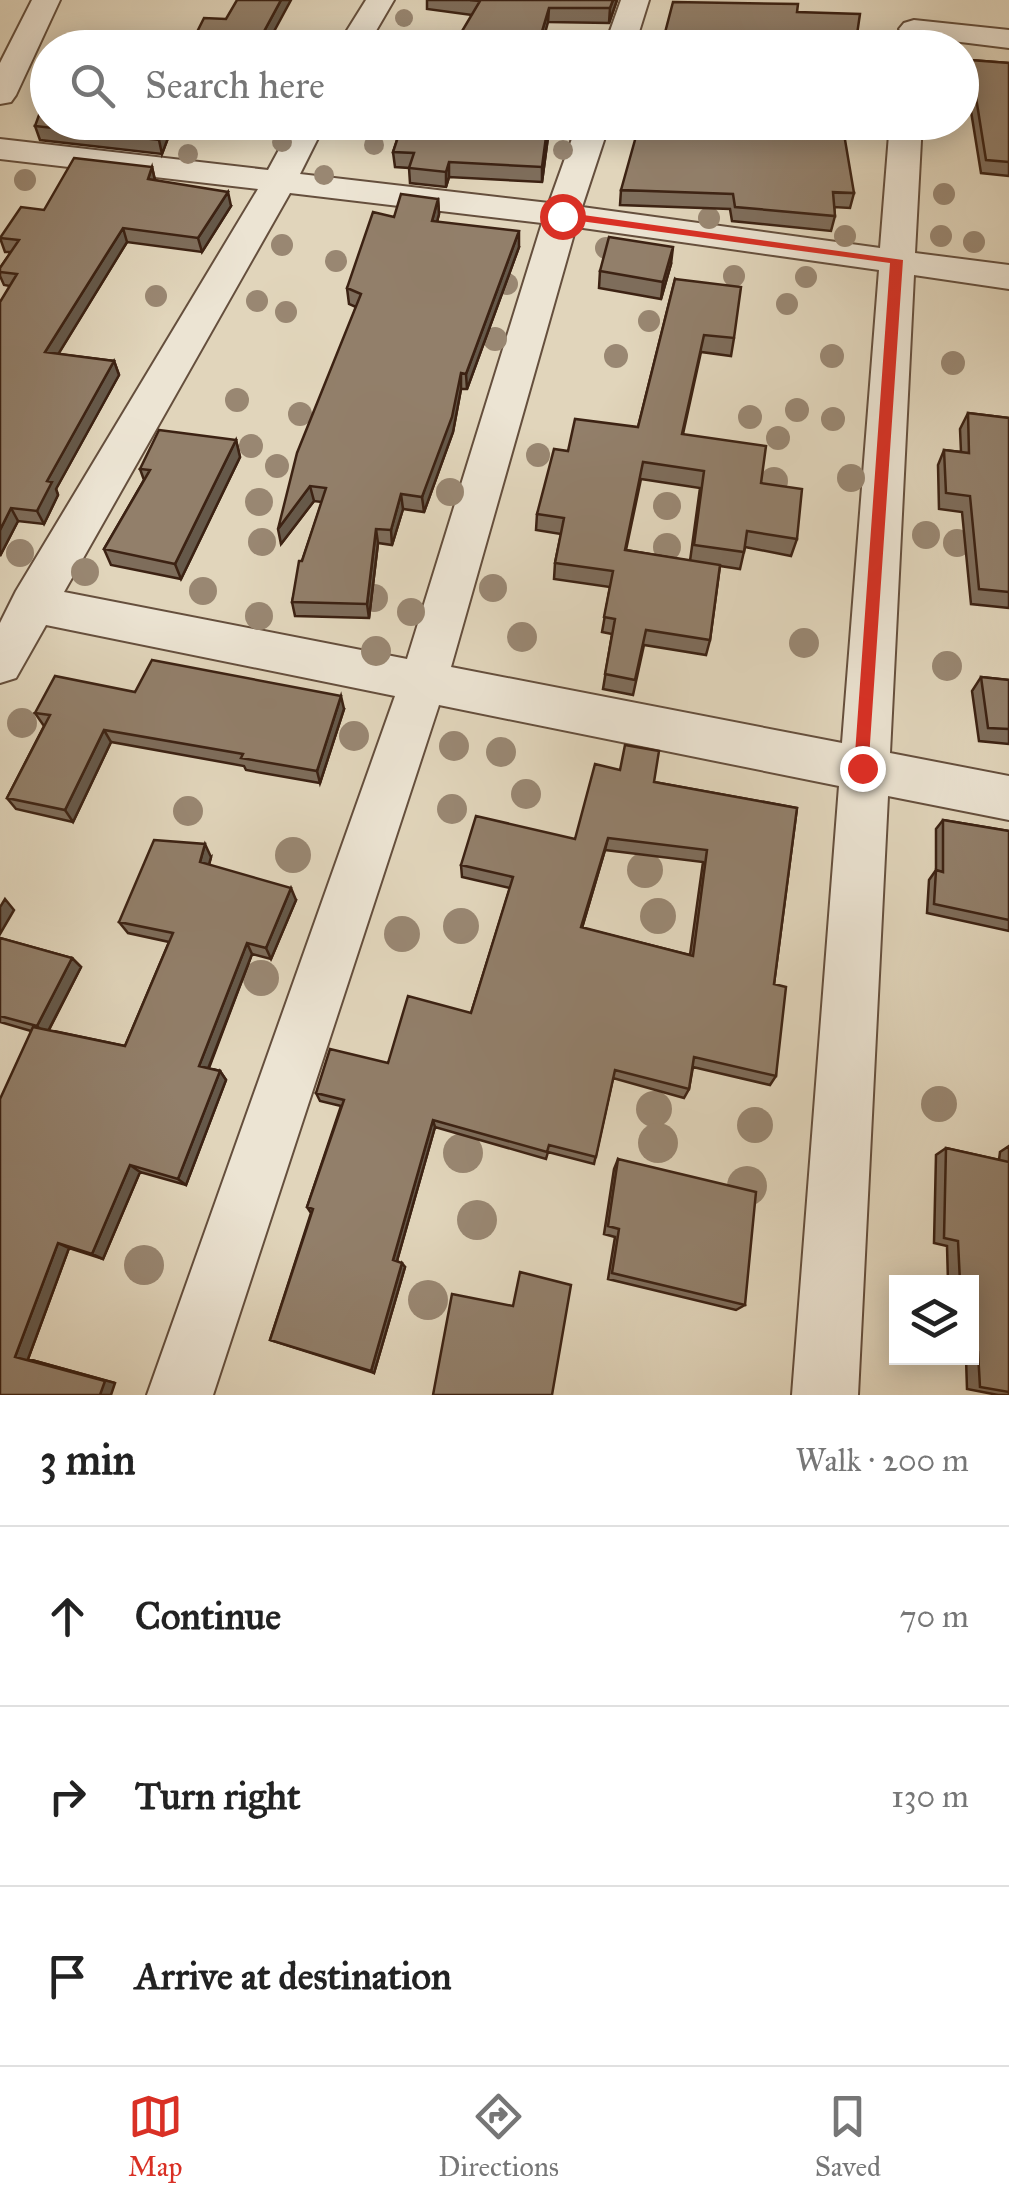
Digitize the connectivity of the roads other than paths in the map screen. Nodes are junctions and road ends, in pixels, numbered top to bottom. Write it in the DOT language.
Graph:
graph roads {
  1 [pos="380,0"];
  2 [pos="635,0"];
  3 [pos="46,2"];
  4 [pos="0,18"];
  5 [pos="914,25"];
  6 [pos="362,30"];
  7 [pos="625,30"];
  8 [pos="948,30"];
  9 [pos="979,35"];
  10 [pos="1009,39"];
  11 [pos="10,55"];
  12 [pos="0,95"];
  13 [pos="301,140"];
  14 [pos="588,140"];
  15 [pos="905,140"];
  16 [pos="0,150"];
  17 [pos="280,182"];
  18 [pos="562,216"];
  19 [pos="897,260"];
  20 [pos="1009,276"];
  21 [pos="32,604"];
  22 [pos="0,664"];
  23 [pos="423,683"];
  24 [pos="862,768"];
  25 [pos="1009,798"];
  26 [pos="180,1395"];
  27 [pos="826,1395"];
  1 -- 6 [label="street"];
  2 -- 7 [label="street"];
  3 -- 4 [label="street"];
  3 -- 11 [label="street"];
  5 -- 8 [label="street"];
  9 -- 10 [label="street"];
  11 -- 12 [label="street"];
  13 -- 17 [label="street"];
  14 -- 18 [label="street"];
  15 -- 19 [label="street"];
  16 -- 17 [label="street"];
  17 -- 18 [label="street"];
  17 -- 21 [label="street"];
  18 -- 19 [label="street"];
  18 -- 23 [label="street"];
  19 -- 20 [label="street"];
  19 -- 24 [label="street"];
  21 -- 22 [label="street"];
  21 -- 23 [label="street"];
  23 -- 24 [label="street"];
  23 -- 26 [label="street"];
  24 -- 25 [label="street"];
  24 -- 27 [label="street"];
}
